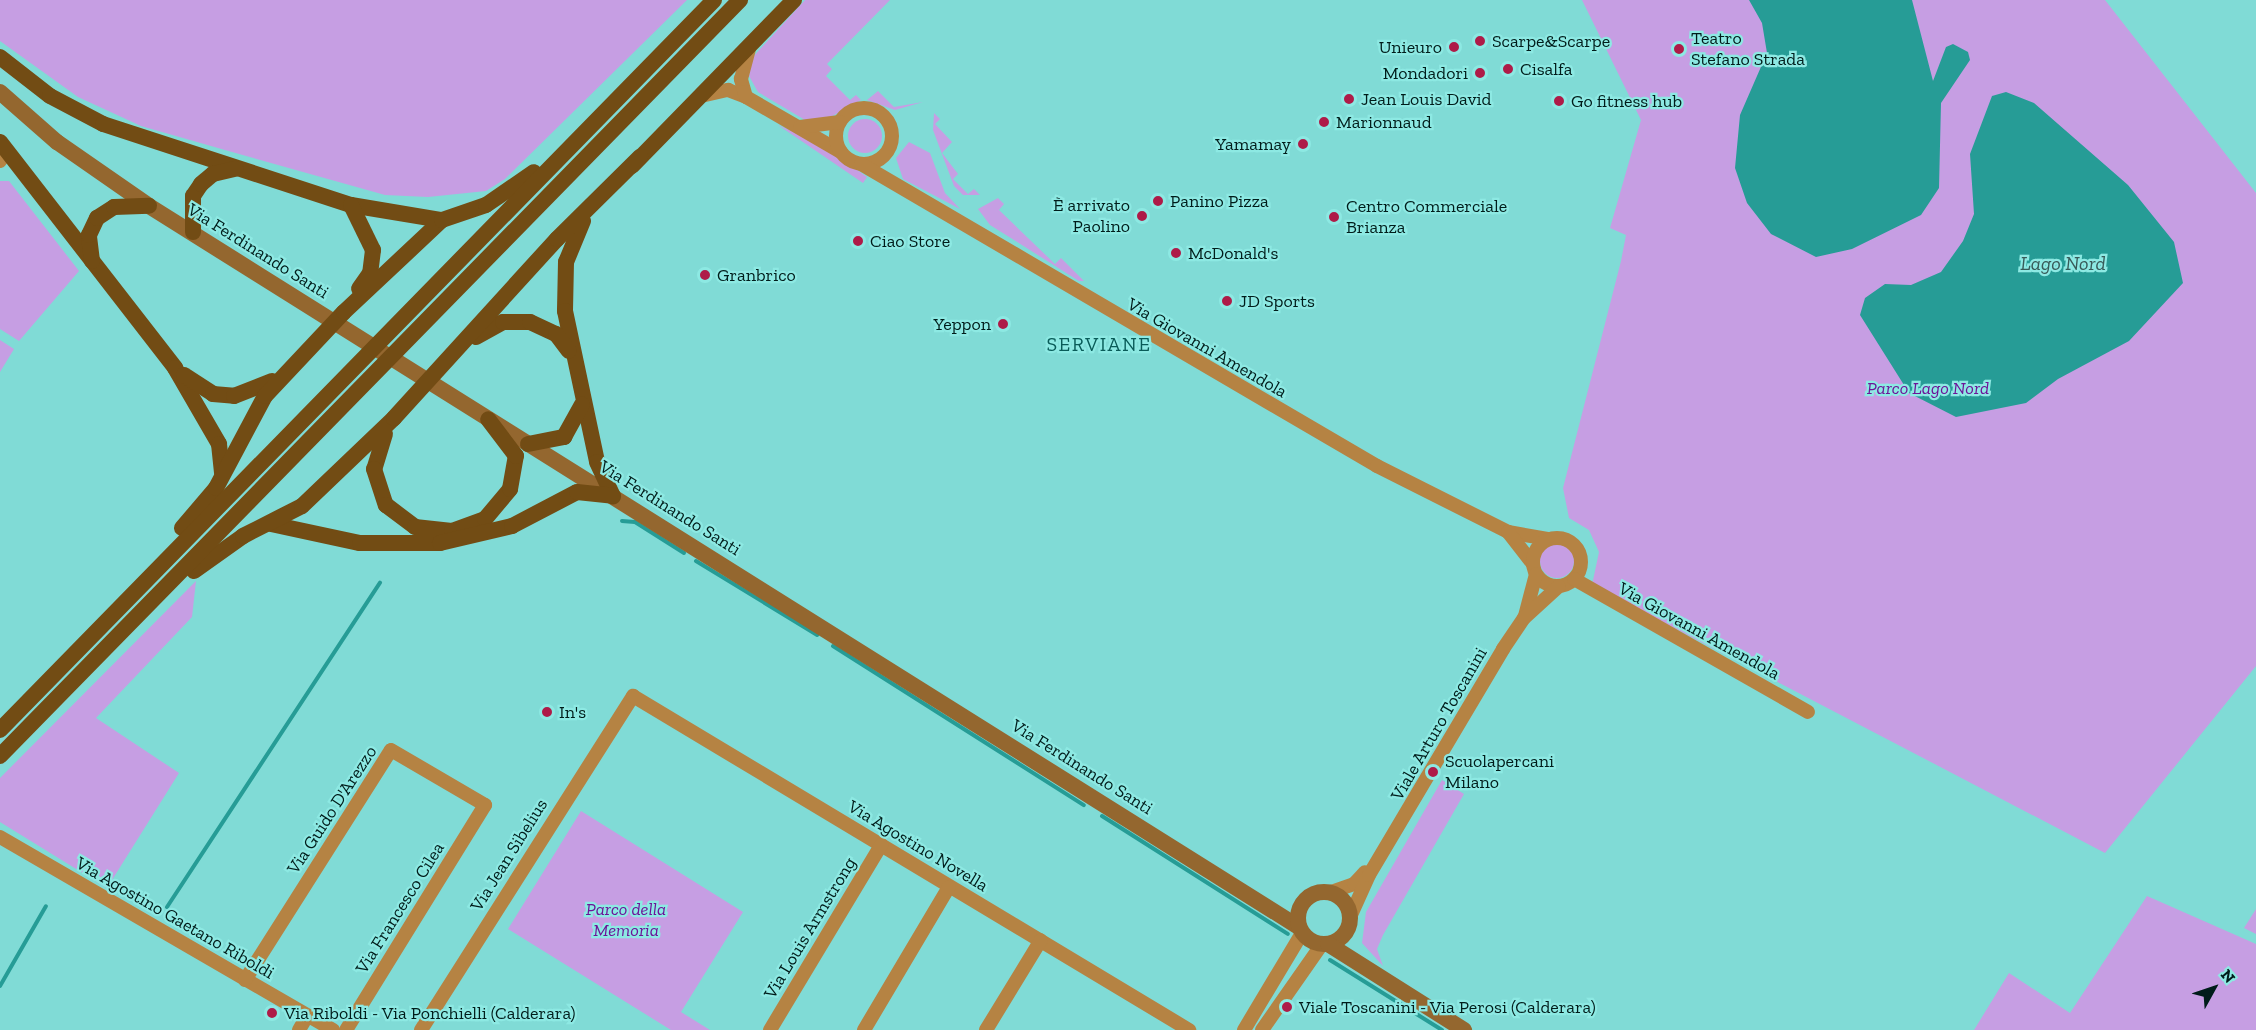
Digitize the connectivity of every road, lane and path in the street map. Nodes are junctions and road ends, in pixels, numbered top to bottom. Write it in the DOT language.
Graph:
graph roads {
  1 [pos="714,0"];
  2 [pos="740,0"];
  3 [pos="794,0"];
  4 [pos="752,43"];
  5 [pos="0,57"];
  6 [pos="0,92"];
  7 [pos="699,97"];
  8 [pos="746,97"];
  9 [pos="0,107"];
  10 [pos="840,122"];
  11 [pos="800,127"];
  12 [pos="57,142"];
  13 [pos="2,151"];
  14 [pos="841,152"];
  15 [pos="885,155"];
  16 [pos="640,157"];
  17 [pos="861,164"];
  18 [pos="554,165"];
  19 [pos="236,169"];
  20 [pos="894,185"];
  21 [pos="149,206"];
  22 [pos="351,206"];
  23 [pos="442,220"];
  24 [pos="193,232"];
  25 [pos="92,261"];
  26 [pos="344,312"];
  27 [pos="459,351"];
  28 [pos="573,357"];
  29 [pos="174,368"];
  30 [pos="289,368"];
  31 [pos="582,405"];
  32 [pos="394,418"];
  33 [pos="488,419"];
  34 [pos="528,444"];
  35 [pos="221,479"];
  36 [pos="613,496"];
  37 [pos="271,524"];
  38 [pos="1508,532"];
  39 [pos="1547,539"];
  40 [pos="158,568"];
  41 [pos="1534,569"];
  42 [pos="1574,579"];
  43 [pos="1559,586"];
  44 [pos="1524,618"];
  45 [pos="114,640"];
  46 [pos="628,699"];
  47 [pos="1808,712"];
  48 [pos="0,730"];
  49 [pos="0,756"];
  50 [pos="485,805"];
  51 [pos="0,837"];
  52 [pos="881,845"];
  53 [pos="1386,849"];
  54 [pos="949,887"];
  55 [pos="1328,892"];
  56 [pos="1303,902"];
  57 [pos="1266,905"];
  58 [pos="1349,923"];
  59 [pos="1301,930"];
  60 [pos="1041,940"];
  61 [pos="1325,944"];
  62 [pos="1377,975"];
  63 [pos="245,980"];
  64 [pos="307,1016"];
  65 [pos="299,1030"];
  66 [pos="333,1030"];
  67 [pos="346,1030"];
  68 [pos="421,1030"];
  69 [pos="770,1030"];
  70 [pos="864,1030"];
  71 [pos="986,1030"];
  72 [pos="1189,1030"];
  73 [pos="1244,1030"];
  74 [pos="1262,1030"];
  75 [pos="1464,1030"];
  1 -- 18 [label="highway"];
  2 -- 45 [label="highway"];
  3 -- 4 [label="highway"];
  4 -- 7 [label="highway"];
  4 -- 8 [label="street"];
  5 -- 19 [label="highway"];
  6 -- 12 [label="main road"];
  7 -- 8 [label="street"];
  7 -- 16 [label="highway"];
  8 -- 11 [label="street"];
  9 -- 12 [label="main road"];
  10 -- 11 [label="street"];
  10 -- 14 [label="street"];
  10 -- 15 [label="street"];
  11 -- 14 [label="street"];
  12 -- 21 [label="main road, Via Ferdinando Santi"];
  13 -- 25 [label="highway"];
  14 -- 17 [label="street"];
  15 -- 17 [label="street"];
  15 -- 20 [label="street"];
  16 -- 27 [label="highway"];
  16 -- 28 [label="highway"];
  17 -- 20 [label="street, Via Giovanni Amendola"];
  18 -- 23 [label="highway"];
  18 -- 40 [label="highway"];
  19 -- 22 [label="highway"];
  19 -- 24 [label="highway"];
  20 -- 38 [label="street, Via Giovanni Amendola"];
  21 -- 24 [label="main road, Via Ferdinando Santi"];
  21 -- 25 [label="highway"];
  22 -- 23 [label="highway"];
  22 -- 26 [label="highway"];
  23 -- 26 [label="highway"];
  24 -- 33 [label="main road, Via Ferdinando Santi"];
  25 -- 29 [label="highway"];
  26 -- 30 [label="highway"];
  27 -- 28 [label="highway"];
  27 -- 32 [label="highway"];
  28 -- 31 [label="highway"];
  29 -- 30 [label="highway"];
  29 -- 35 [label="highway"];
  30 -- 35 [label="highway"];
  31 -- 34 [label="highway"];
  31 -- 36 [label="highway"];
  32 -- 33 [label="highway"];
  32 -- 37 [label="highway"];
  33 -- 34 [label="main road, Via Ferdinando Santi"];
  34 -- 36 [label="main road, Via Ferdinando Santi"];
  35 -- 40 [label="highway"];
  36 -- 37 [label="highway"];
  36 -- 57 [label="main road, Via Ferdinando Santi"];
  37 -- 45 [label="highway"];
  38 -- 39 [label="street, Via Giovanni Amendola"];
  38 -- 41 [label="street, Via Giovanni Amendola"];
  39 -- 41 [label="street"];
  39 -- 42 [label="street"];
  40 -- 48 [label="highway"];
  41 -- 43 [label="street"];
  41 -- 44 [label="street, Viale Arturo Toscanini"];
  42 -- 43 [label="street"];
  42 -- 47 [label="street, Via Giovanni Amendola"];
  43 -- 44 [label="street, Viale Arturo Toscanini"];
  44 -- 53 [label="street, Viale Arturo Toscanini"];
  45 -- 49 [label="highway"];
  46 -- 52 [label="street, Via Agostino Novella"];
  46 -- 68 [label="street, Via Jean Sibelius"];
  50 -- 63 [label="street, Via Guido D'Arezzo"];
  50 -- 67 [label="street, Via Francesco Cilea"];
  51 -- 63 [label="street, Via Agostino Gaetano Riboldi"];
  52 -- 54 [label="street, Via Agostino Novella"];
  52 -- 69 [label="street, Via Louis Armstrong"];
  53 -- 55 [label="street, Viale Arturo Toscanini"];
  53 -- 58 [label="street, Viale Arturo Toscanini"];
  54 -- 60 [label="street, Via Agostino Novella"];
  54 -- 70 [label="street"];
  55 -- 56 [label="main road"];
  55 -- 58 [label="main road"];
  56 -- 57 [label="main road"];
  56 -- 59 [label="main road"];
  57 -- 59 [label="main road, Via Ferdinando Santi"];
  58 -- 61 [label="main road"];
  58 -- 62 [label="main road"];
  59 -- 61 [label="main road"];
  59 -- 73 [label="street"];
  60 -- 71 [label="street"];
  60 -- 72 [label="street, Via Agostino Novella"];
  61 -- 62 [label="main road"];
  61 -- 74 [label="street"];
  62 -- 75 [label="main road"];
  63 -- 64 [label="street, Via Agostino Gaetano Riboldi"];
  64 -- 65 [label="street"];
  64 -- 66 [label="street, Via Agostino Gaetano Riboldi"];
}
